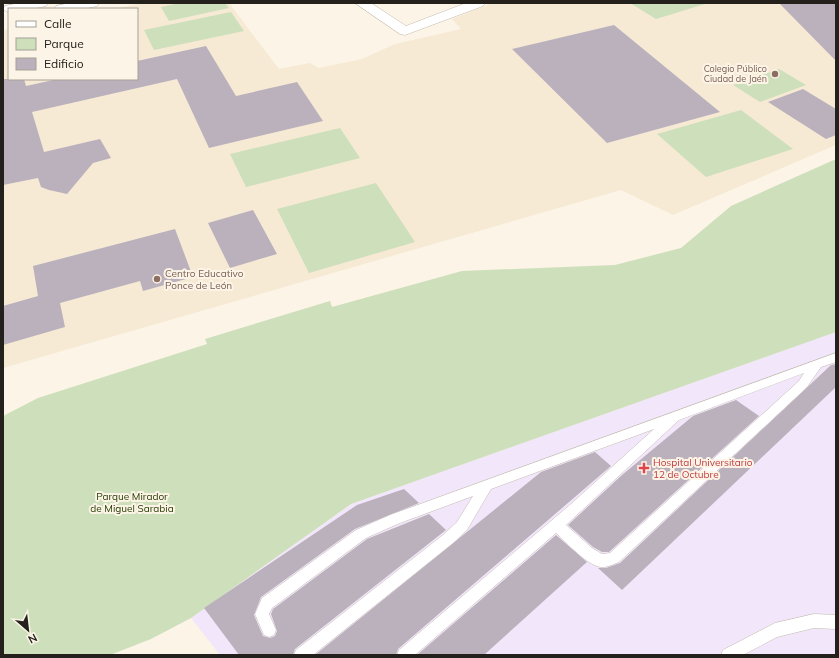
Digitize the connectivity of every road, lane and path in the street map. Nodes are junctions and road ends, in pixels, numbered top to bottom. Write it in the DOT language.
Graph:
graph roads {
  1 [pos="41,3"];
  2 [pos="92,3"];
  3 [pos="362,3"];
  4 [pos="478,3"];
  5 [pos="15,8"];
  6 [pos="66,8"];
  7 [pos="836,357"];
  8 [pos="817,364"];
  9 [pos="678,415"];
  10 [pos="486,486"];
  11 [pos="557,525"];
  12 [pos="836,622"];
  13 [pos="269,630"];
  14 [pos="301,655"];
  15 [pos="404,655"];
  16 [pos="728,655"];
  1 -- 5 [label="main road"];
  2 -- 6 [label="main road"];
  3 -- 4 [label="street"];
  7 -- 8 [label="lane"];
  8 -- 9 [label="lane"];
  8 -- 11 [label="lane"];
  9 -- 10 [label="lane"];
  9 -- 11 [label="lane"];
  10 -- 13 [label="lane"];
  10 -- 14 [label="lane"];
  11 -- 15 [label="lane"];
  12 -- 16 [label="lane"];
}
